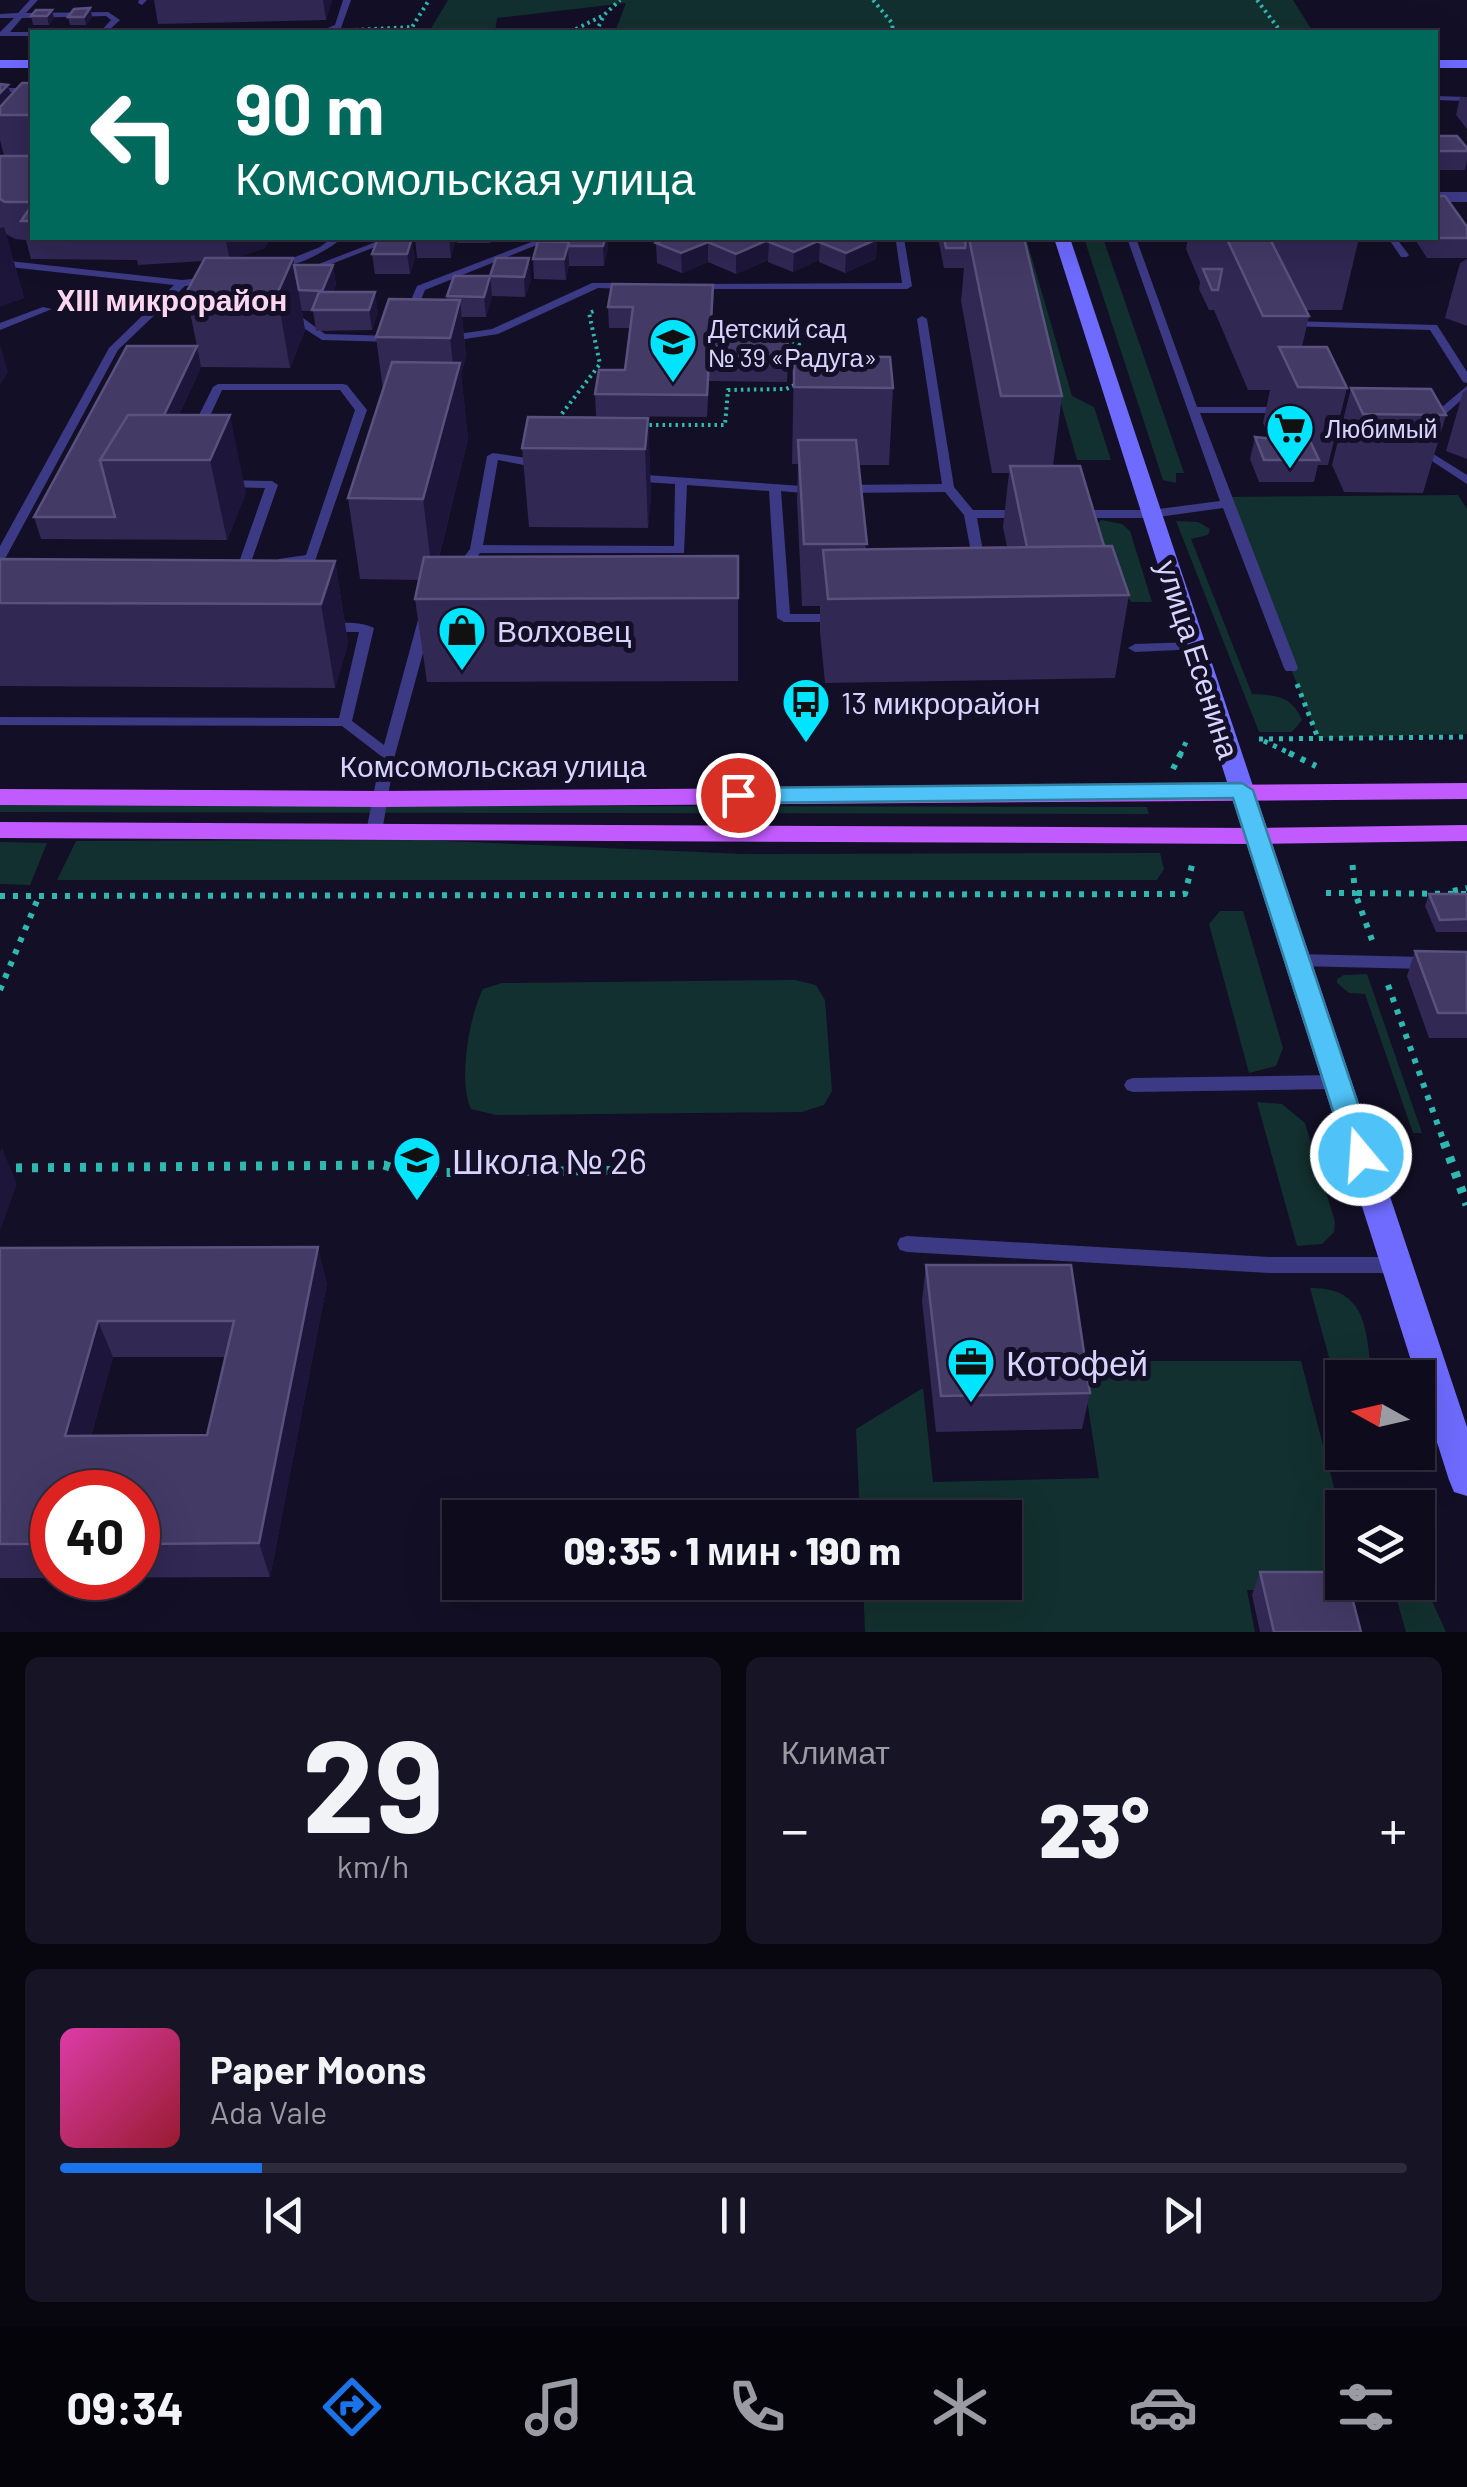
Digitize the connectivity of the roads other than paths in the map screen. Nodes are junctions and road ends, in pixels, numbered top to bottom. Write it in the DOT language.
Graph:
graph roads {
  1 [pos="34,0"];
  2 [pos="346,0"];
  3 [pos="21,15"];
  4 [pos="0,16"];
  5 [pos="105,30"];
  6 [pos="329,30"];
  7 [pos="2,34"];
  8 [pos="30,34"];
  9 [pos="0,64"];
  10 [pos="30,64"];
  11 [pos="1438,64"];
  12 [pos="1467,64"];
  13 [pos="1438,72"];
  14 [pos="1467,72"];
  15 [pos="0,90"];
  16 [pos="30,90"];
  17 [pos="1438,98"];
  18 [pos="1467,98"];
  19 [pos="1438,197"];
  20 [pos="1467,197"];
  21 [pos="334,240"];
  22 [pos="388,240"];
  23 [pos="544,240"];
  24 [pos="900,240"];
  25 [pos="1063,240"];
  26 [pos="1133,240"];
  27 [pos="1393,240"];
  28 [pos="1404,256"];
  29 [pos="0,263"];
  30 [pos="267,270"];
  31 [pos="293,276"];
  32 [pos="232,279"];
  33 [pos="182,283"];
  34 [pos="654,286"];
  35 [pos="674,286"];
  36 [pos="46,310"];
  37 [pos="270,319"];
  38 [pos="922,319"];
  39 [pos="0,327"];
  40 [pos="432,339"];
  41 [pos="1297,342"];
  42 [pos="1467,380"];
  43 [pos="1467,389"];
  44 [pos="1194,410"];
  45 [pos="1289,410"];
  46 [pos="188,451"];
  47 [pos="550,466"];
  48 [pos="608,476"];
  49 [pos="1467,480"];
  50 [pos="681,483"];
  51 [pos="212,484"];
  52 [pos="948,488"];
  53 [pos="776,490"];
  54 [pos="1227,504"];
  55 [pos="970,514"];
  56 [pos="1046,514"];
  57 [pos="1065,514"];
  58 [pos="1151,514"];
  59 [pos="476,550"];
  60 [pos="0,557"];
  61 [pos="0,568"];
  62 [pos="19,568"];
  63 [pos="224,568"];
  64 [pos="243,568"];
  65 [pos="452,581"];
  66 [pos="983,582"];
  67 [pos="446,612"];
  68 [pos="858,618"];
  69 [pos="309,628"];
  70 [pos="1194,646"];
  71 [pos="1135,648"];
  72 [pos="1291,668"];
  73 [pos="0,720"];
  74 [pos="345,722"];
  75 [pos="388,755"];
  76 [pos="1242,790"];
  77 [pos="1467,791"];
  78 [pos="0,797"];
  79 [pos="380,799"];
  80 [pos="0,830"];
  81 [pos="374,832"];
  82 [pos="1467,833"];
  83 [pos="1255,836"];
  84 [pos="1297,960"];
  85 [pos="1467,964"];
  86 [pos="1337,1082"];
  87 [pos="1134,1085"];
  88 [pos="907,1244"];
  89 [pos="1397,1265"];
  90 [pos="1465,1466"];
  1 -- 3 [label="lane"];
  2 -- 6 [label="lane"];
  3 -- 4 [label="lane"];
  3 -- 5 [label="lane"];
  3 -- 7 [label="lane"];
  7 -- 8 [label="lane"];
  9 -- 10 [label="street"];
  11 -- 12 [label="street"];
  13 -- 14 [label="street"];
  15 -- 16 [label="lane"];
  17 -- 18 [label="lane"];
  19 -- 20 [label="street"];
  21 -- 30 [label="lane"];
  22 -- 31 [label="lane"];
  23 -- 37 [label="lane"];
  24 -- 35 [label="lane"];
  25 -- 58 [label="street, улица Есенина"];
  26 -- 44 [label="lane"];
  27 -- 28 [label="lane"];
  29 -- 33 [label="lane"];
  32 -- 33 [label="lane"];
  33 -- 60 [label="lane"];
  34 -- 40 [label="lane"];
  36 -- 39 [label="lane"];
  38 -- 52 [label="lane"];
  41 -- 42 [label="lane"];
  43 -- 49 [label="lane"];
  44 -- 45 [label="lane"];
  44 -- 54 [label="lane"];
  46 -- 64 [label="lane"];
  47 -- 59 [label="lane"];
  48 -- 50 [label="lane"];
  50 -- 53 [label="lane"];
  50 -- 59 [label="lane"];
  51 -- 64 [label="lane"];
  52 -- 53 [label="lane"];
  52 -- 55 [label="lane"];
  53 -- 68 [label="lane"];
  54 -- 58 [label="lane"];
  54 -- 72 [label="lane"];
  55 -- 56 [label="lane"];
  55 -- 66 [label="lane"];
  57 -- 58 [label="lane"];
  58 -- 70 [label="street, улица Есенина"];
  59 -- 65 [label="lane"];
  61 -- 62 [label="lane"];
  63 -- 64 [label="lane"];
  67 -- 75 [label="lane"];
  69 -- 74 [label="lane"];
  70 -- 71 [label="lane"];
  70 -- 76 [label="street, улица Есенина"];
  73 -- 74 [label="lane"];
  74 -- 75 [label="lane"];
  75 -- 79 [label="lane"];
  76 -- 77 [label="main road, Комсомольская улица"];
  76 -- 79 [label="main road, Комсомольская улица"];
  76 -- 83 [label="street, улица Есенина"];
  78 -- 79 [label="main road, Комсомольская улица"];
  79 -- 81 [label="lane"];
  80 -- 81 [label="main road"];
  81 -- 83 [label="main road"];
  82 -- 83 [label="main road"];
  83 -- 84 [label="street, улица Есенина"];
  84 -- 85 [label="lane"];
  84 -- 86 [label="street, улица Есенина"];
  86 -- 87 [label="lane"];
  86 -- 89 [label="street, улица Есенина"];
  88 -- 89 [label="lane"];
  89 -- 90 [label="street, улица Есенина"];
}
